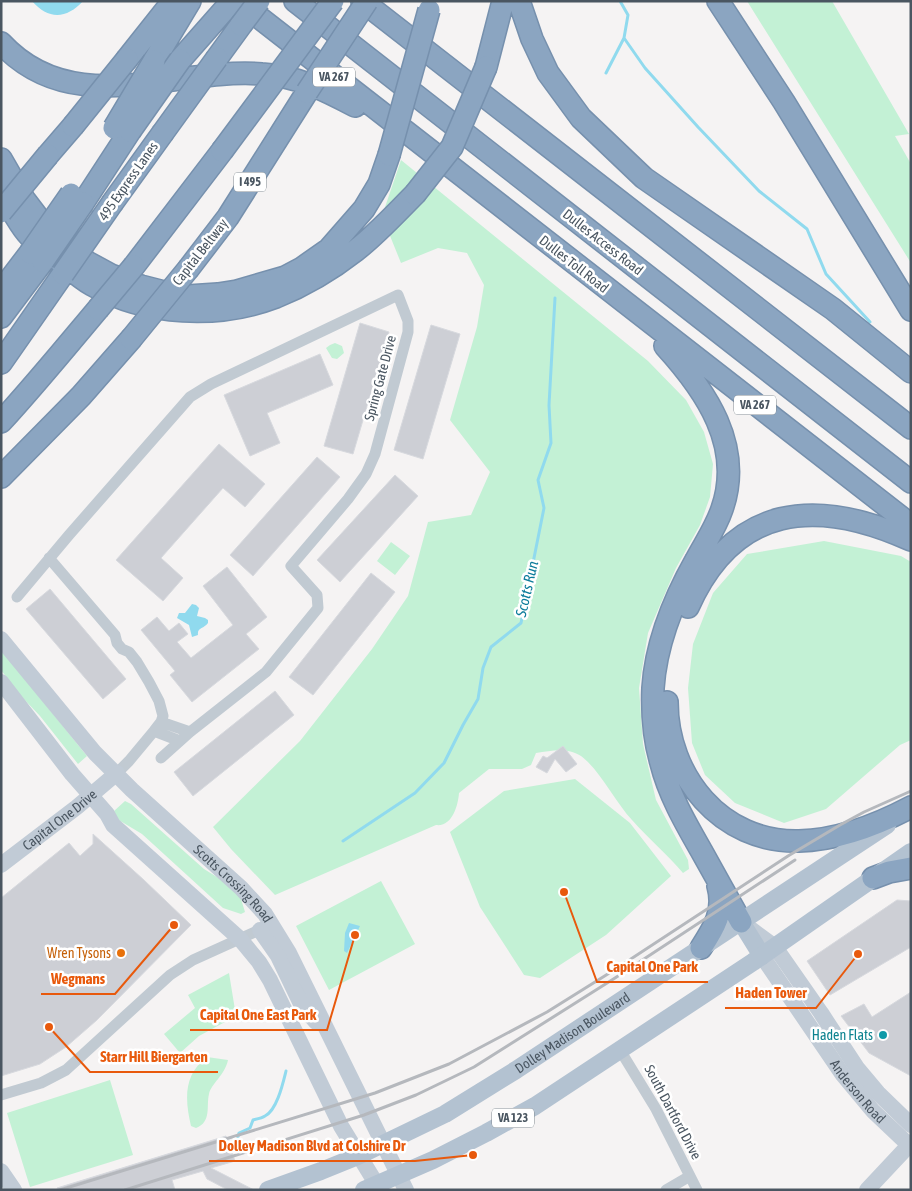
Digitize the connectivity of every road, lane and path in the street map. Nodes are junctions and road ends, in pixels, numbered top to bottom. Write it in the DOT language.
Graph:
graph roads {
  1 [pos="173,1"];
  2 [pos="190,1"];
  3 [pos="259,1"];
  4 [pos="295,1"];
  5 [pos="333,1"];
  6 [pos="362,1"];
  7 [pos="367,1"];
  8 [pos="504,1"];
  9 [pos="519,1"];
  10 [pos="231,4"];
  11 [pos="431,6"];
  12 [pos="722,6"];
  13 [pos="1,43"];
  14 [pos="122,130"];
  15 [pos="430,151"];
  16 [pos="1,159"];
  17 [pos="1,192"];
  18 [pos="1,212"];
  19 [pos="37,257"];
  20 [pos="879,258"];
  21 [pos="600,284"];
  22 [pos="1,291"];
  23 [pos="911,299"];
  24 [pos="911,310"];
  25 [pos="1,317"];
  26 [pos="1,364"];
  27 [pos="51,364"];
  28 [pos="911,372"];
  29 [pos="1,413"];
  30 [pos="1,422"];
  31 [pos="911,428"];
  32 [pos="1,478"];
  33 [pos="911,482"];
  34 [pos="911,525"];
  35 [pos="911,540"];
  36 [pos="49,558"];
  37 [pos="17,597"];
  38 [pos="1,639"];
  39 [pos="1,682"];
  40 [pos="157,726"];
  41 [pos="190,732"];
  42 [pos="180,741"];
  43 [pos="161,758"];
  44 [pos="117,773"];
  45 [pos="91,795"];
  46 [pos="911,808"];
  47 [pos="911,852"];
  48 [pos="1,865"];
  49 [pos="911,868"];
  50 [pos="714,874"];
  51 [pos="873,878"];
  52 [pos="741,922"];
  53 [pos="266,927"];
  54 [pos="240,939"];
  55 [pos="701,948"];
  56 [pos="768,952"];
  57 [pos="620,1050"];
  58 [pos="1,1095"];
  59 [pos="911,1125"];
  60 [pos="384,1144"];
  61 [pos="910,1145"];
  62 [pos="358,1156"];
  63 [pos="1,1171"];
  64 [pos="690,1176"];
  65 [pos="403,1182"];
  66 [pos="374,1188"];
  67 [pos="14,1190"];
  68 [pos="268,1190"];
  69 [pos="666,1190"];
  70 [pos="697,1190"];
  71 [pos="867,1190"];
  1 -- 18 [label="highway, bridge"];
  2 -- 14 [label="highway, bridge"];
  3 -- 26 [label="highway, 495 Express Lanes, bridge"];
  4 -- 33 [label="highway, Dulles Access Road"];
  5 -- 27 [label="highway, bridge"];
  6 -- 31 [label="highway"];
  7 -- 32 [label="highway, Capital Beltway / I 495, bridge"];
  8 -- 17 [label="highway, bridge"];
  9 -- 28 [label="highway"];
  10 -- 14 [label="highway, bridge"];
  10 -- 15 [label="highway, Dulles Toll Road / VA 267"];
  11 -- 16 [label="highway, bridge"];
  12 -- 20 [label="highway"];
  13 -- 15 [label="highway"];
  14 -- 19 [label="highway, bridge"];
  15 -- 21 [label="highway, Dulles Toll Road / VA 267"];
  19 -- 22 [label="highway"];
  19 -- 25 [label="highway"];
  20 -- 23 [label="highway"];
  20 -- 24 [label="highway"];
  21 -- 34 [label="highway, Dulles Toll Road / VA 267"];
  21 -- 50 [label="highway"];
  27 -- 29 [label="highway"];
  27 -- 30 [label="highway"];
  35 -- 46 [label="highway"];
  36 -- 37 [label="street, Spring Gate Drive"];
  36 -- 40 [label="street"];
  36 -- 41 [label="street, Spring Gate Drive"];
  38 -- 44 [label="main road, Scotts Crossing Road"];
  39 -- 45 [label="main road"];
  40 -- 41 [label="street"];
  40 -- 42 [label="street"];
  40 -- 44 [label="street"];
  41 -- 42 [label="street, Spring Gate Drive"];
  42 -- 43 [label="street, Spring Gate Drive"];
  44 -- 45 [label="main road, Capital One Drive"];
  44 -- 53 [label="main road, Scotts Crossing Road"];
  45 -- 48 [label="main road, Capital One Drive"];
  45 -- 54 [label="main road"];
  46 -- 52 [label="main road, Dolley Madison Boulevard / VA 123"];
  47 -- 51 [label="main road, VA 123"];
  49 -- 51 [label="highway"];
  50 -- 52 [label="highway"];
  50 -- 55 [label="highway"];
  51 -- 56 [label="main road, VA 123"];
  52 -- 55 [label="main road, Dolley Madison Boulevard / VA 123"];
  52 -- 56 [label="main road"];
  53 -- 54 [label="street"];
  53 -- 60 [label="main road, Scotts Crossing Road"];
  54 -- 58 [label="street"];
  54 -- 62 [label="main road"];
  55 -- 60 [label="main road, Dolley Madison Boulevard / VA 123"];
  56 -- 57 [label="main road, VA 123"];
  56 -- 59 [label="main road, Anderson Road"];
  56 -- 61 [label="main road, Anderson Road"];
  57 -- 64 [label="street, South Dartford Drive"];
  57 -- 65 [label="main road, VA 123"];
  60 -- 62 [label="main road, Dolley Madison Boulevard / VA 123"];
  60 -- 65 [label="main road, Scotts Crossing Road"];
  61 -- 71 [label="main road"];
  62 -- 66 [label="main road"];
  62 -- 68 [label="main road, Dolley Madison Boulevard / VA 123"];
  63 -- 67 [label="main road"];
  64 -- 69 [label="street"];
  64 -- 70 [label="street, South Dartford Drive"];
  65 -- 66 [label="main road, VA 123"];
}
